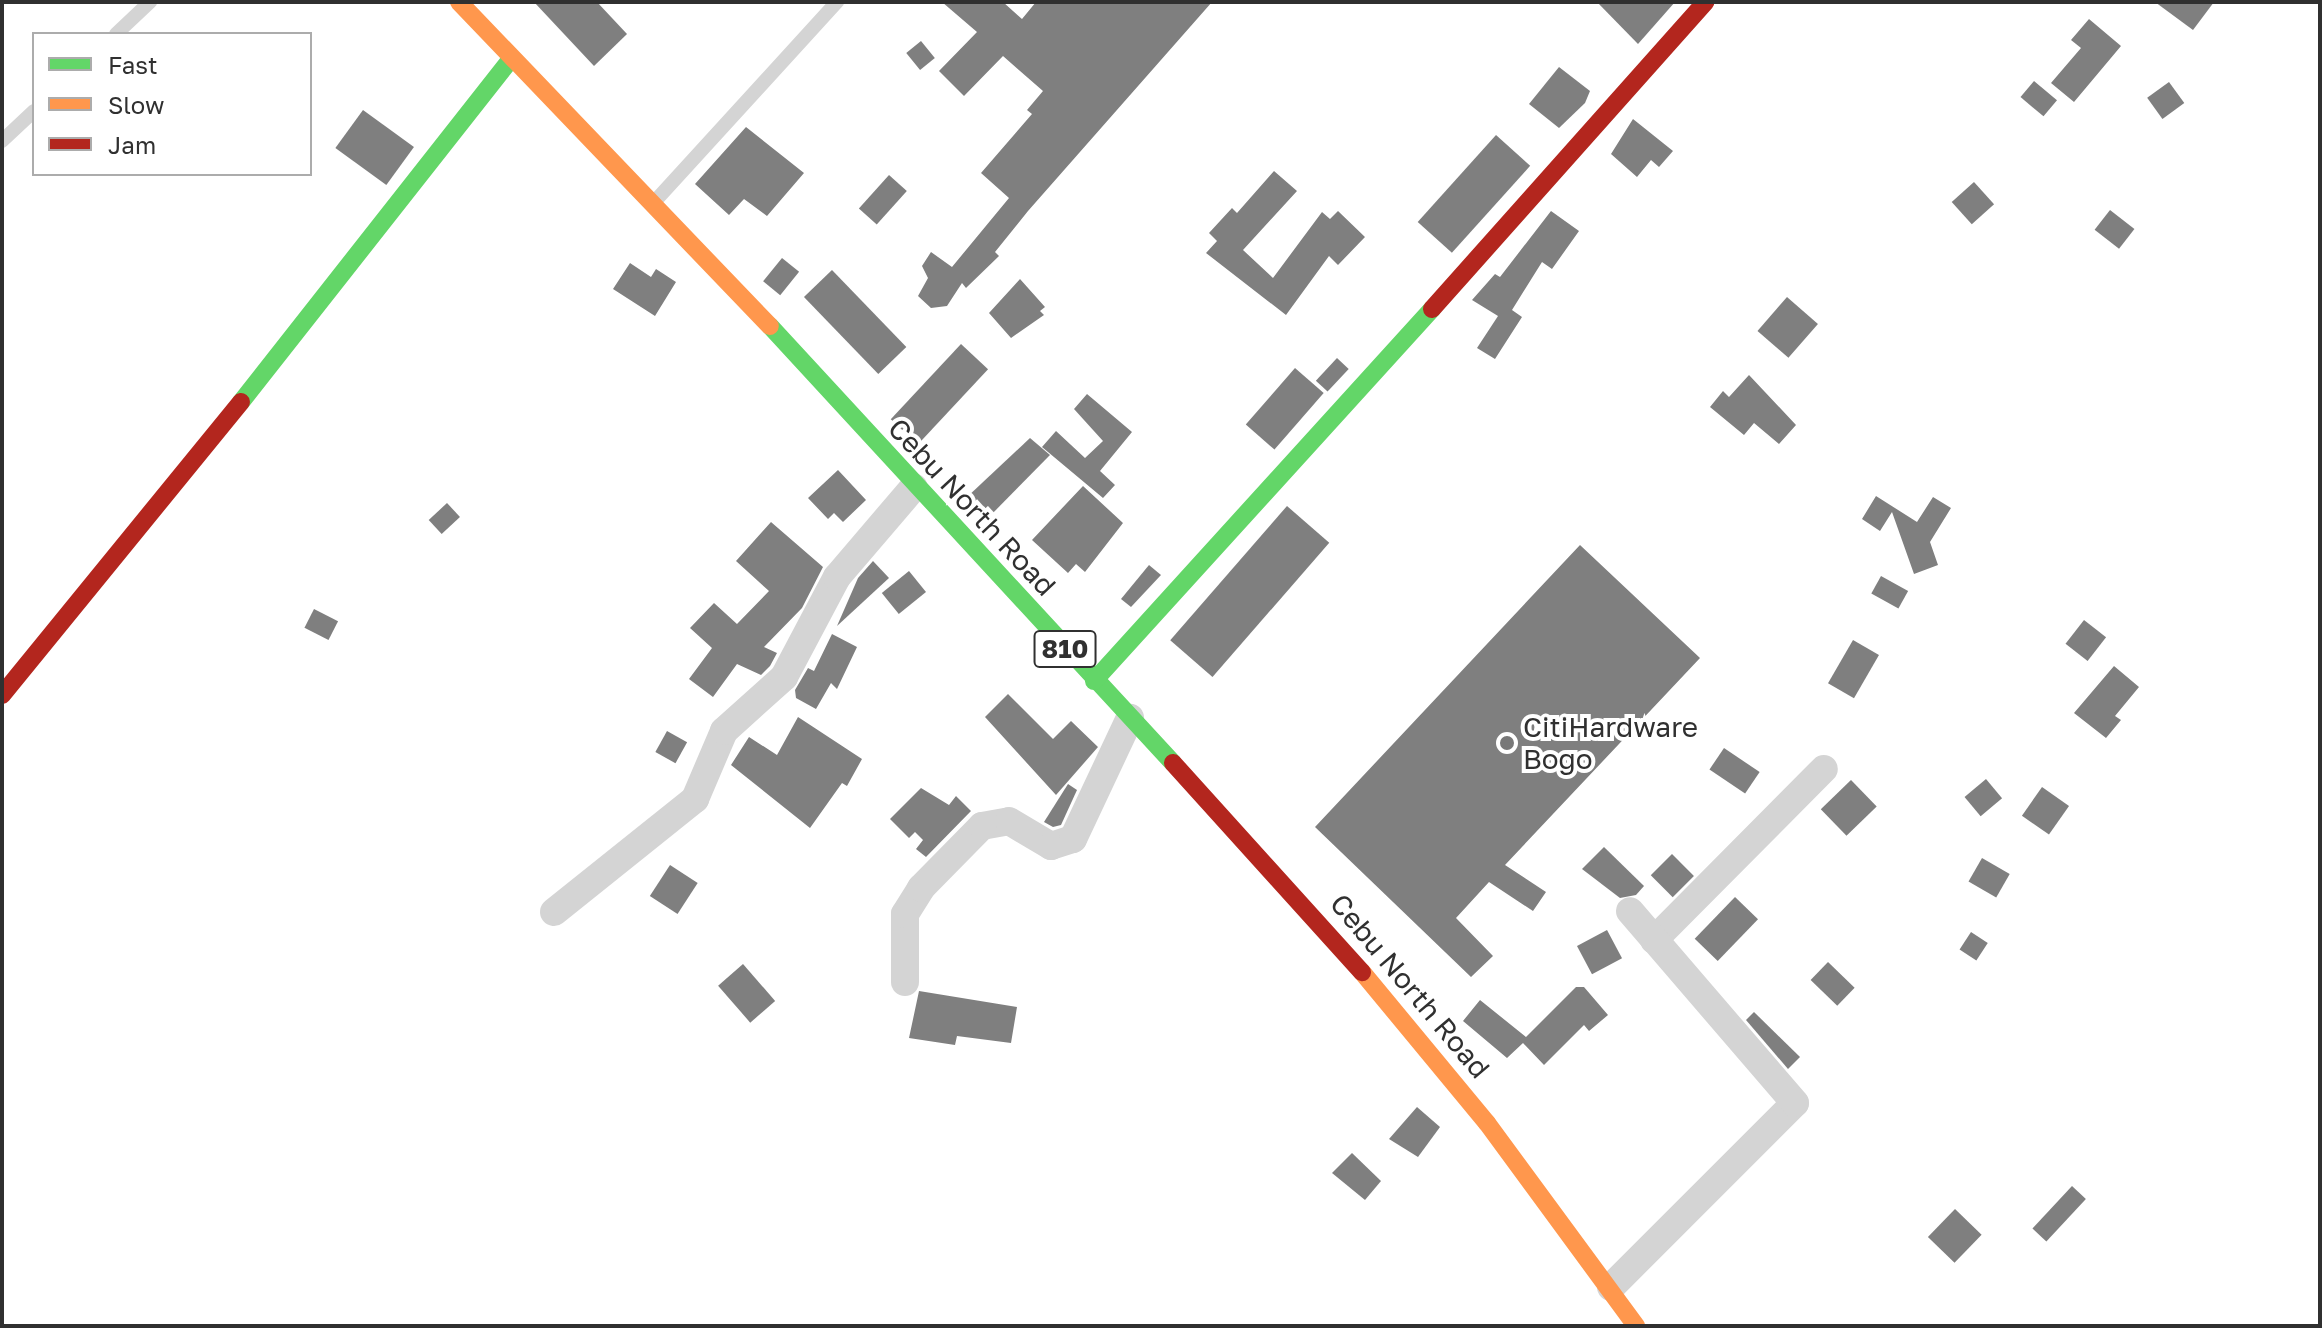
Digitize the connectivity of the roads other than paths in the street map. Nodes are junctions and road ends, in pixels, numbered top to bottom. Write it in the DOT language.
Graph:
graph roads {
  1 [pos="150,2"];
  2 [pos="459,2"];
  3 [pos="837,2"];
  4 [pos="1706,2"];
  5 [pos="118,32"];
  6 [pos="511,59"];
  7 [pos="32,113"];
  8 [pos="2,141"];
  9 [pos="654,203"];
  10 [pos="914,487"];
  11 [pos="1094,681"];
  12 [pos="2,695"];
  13 [pos="1130,718"];
  14 [pos="1824,769"];
  15 [pos="1630,911"];
  16 [pos="554,912"];
  17 [pos="1654,940"];
  18 [pos="905,982"];
  19 [pos="1611,1287"];
  20 [pos="1636,1326"];
  1 -- 5 [label="lane"];
  2 -- 6 [label="main road, Cebu North Road / 810"];
  3 -- 9 [label="lane"];
  4 -- 11 [label="main road"];
  6 -- 9 [label="main road, Cebu North Road / 810"];
  6 -- 12 [label="main road"];
  7 -- 8 [label="lane"];
  9 -- 10 [label="main road, Cebu North Road / 810"];
  10 -- 11 [label="main road, Cebu North Road / 810"];
  10 -- 16 [label="street"];
  11 -- 13 [label="main road, Cebu North Road / 810"];
  13 -- 18 [label="street"];
  13 -- 19 [label="main road, Cebu North Road / 810"];
  14 -- 17 [label="street"];
  15 -- 17 [label="street"];
  17 -- 19 [label="street"];
  19 -- 20 [label="main road, Cebu North Road / 810"];
}
